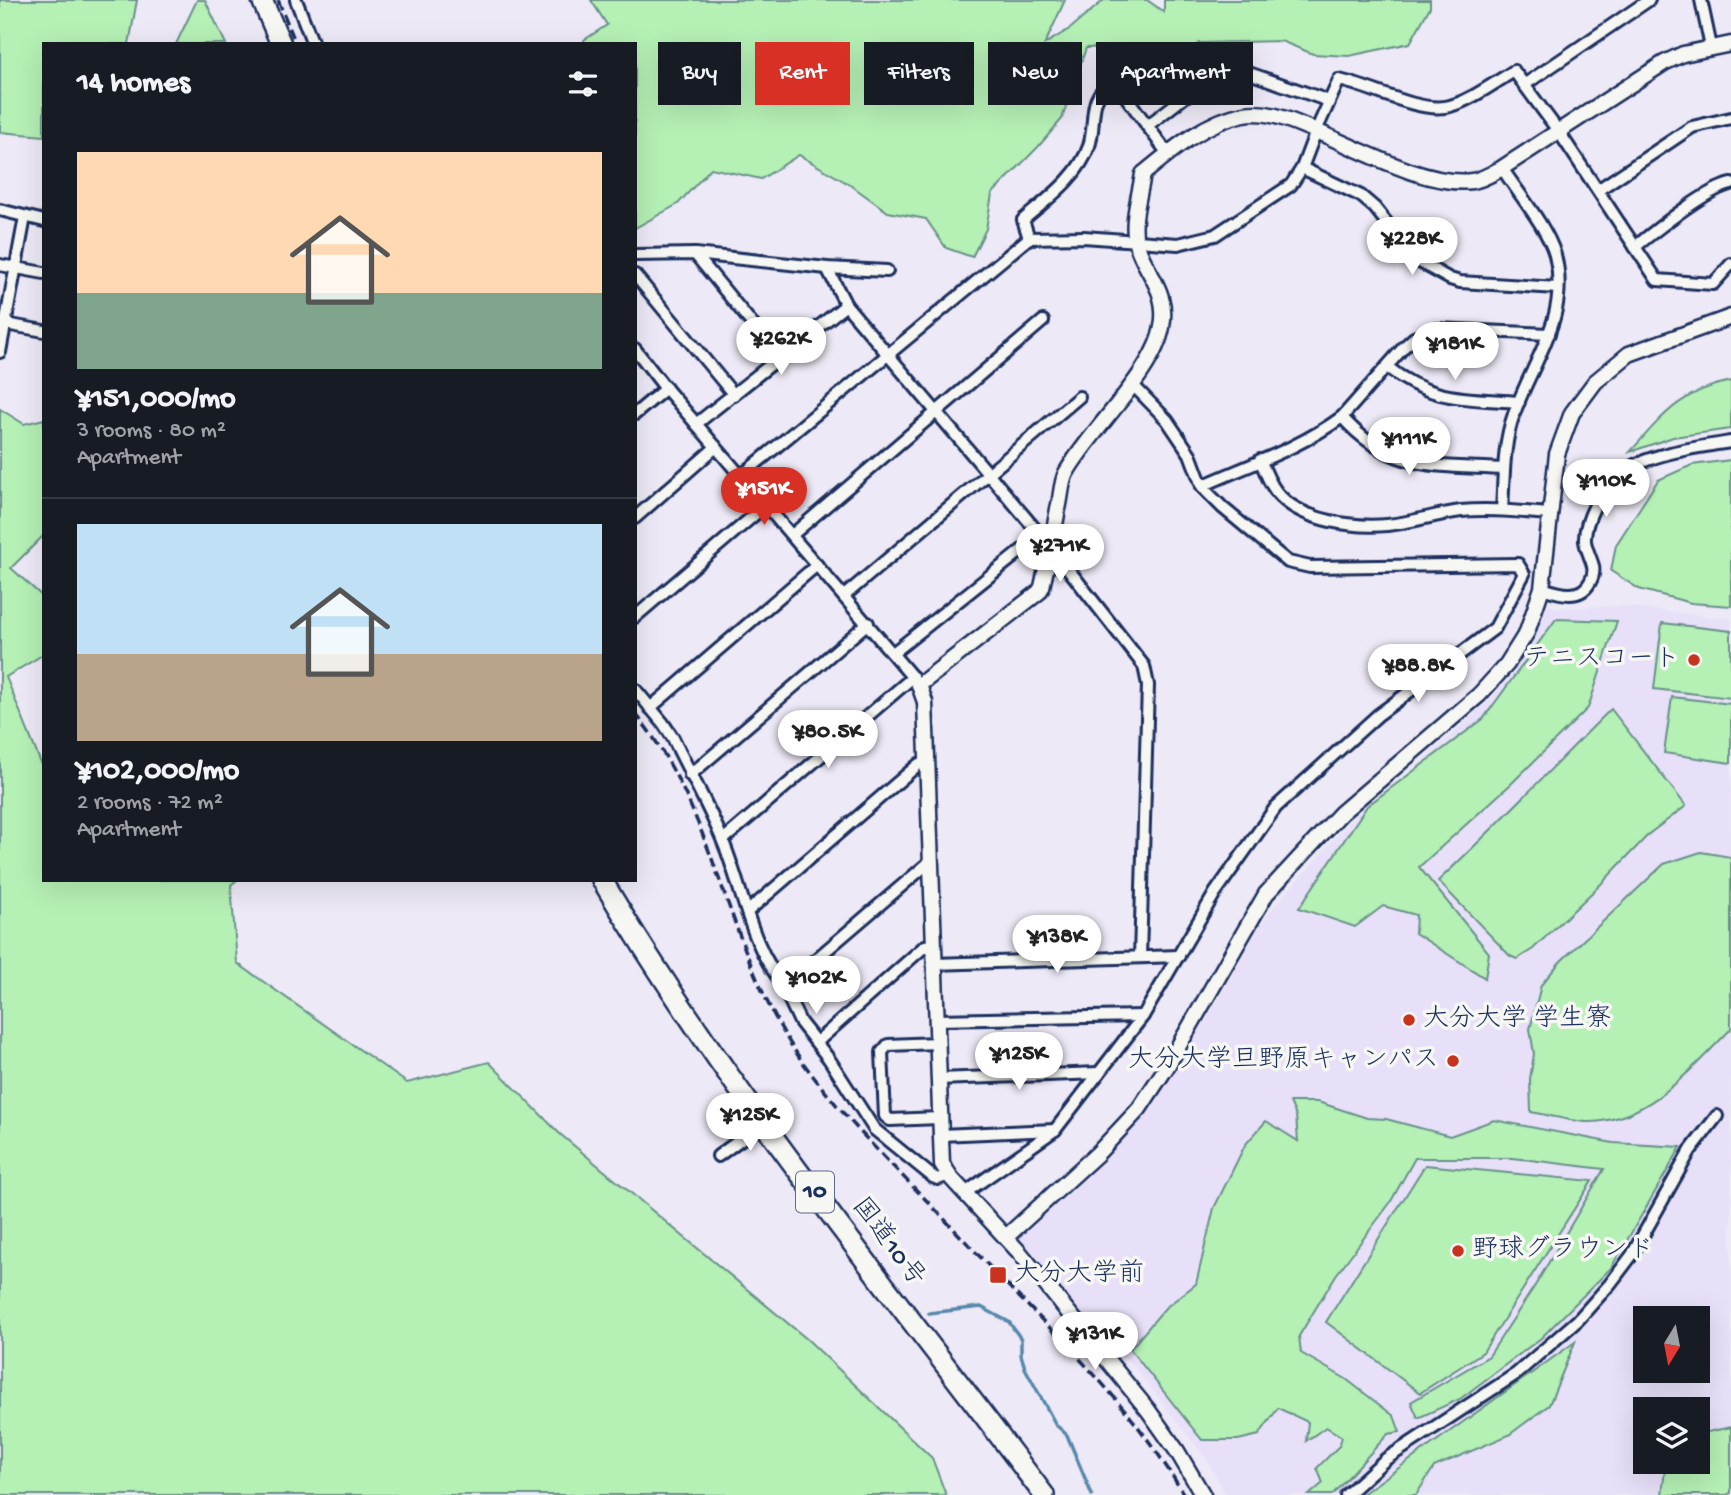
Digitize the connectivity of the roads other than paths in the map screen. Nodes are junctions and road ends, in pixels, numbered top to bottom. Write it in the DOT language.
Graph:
graph roads {
  1 [pos="262,0"];
  2 [pos="296,0"];
  3 [pos="1649,0"];
  4 [pos="1701,0"];
  5 [pos="280,42"];
  6 [pos="312,42"];
  7 [pos="1731,44"];
  8 [pos="1711,47"];
  9 [pos="1524,85"];
  10 [pos="1329,101"];
  11 [pos="1731,118"];
  12 [pos="1147,126"];
  13 [pos="1316,131"];
  14 [pos="1559,132"];
  15 [pos="1168,154"];
  16 [pos="1302,168"];
  17 [pos="1502,168"];
  18 [pos="1731,184"];
  19 [pos="1598,190"];
  20 [pos="0,210"];
  21 [pos="25,218"];
  22 [pos="42,220"];
  23 [pos="1029,238"];
  24 [pos="1136,242"];
  25 [pos="1635,247"];
  26 [pos="695,254"];
  27 [pos="637,255"];
  28 [pos="1731,264"];
  29 [pos="0,265"];
  30 [pos="16,268"];
  31 [pos="827,268"];
  32 [pos="887,271"];
  33 [pos="42,273"];
  34 [pos="637,277"];
  35 [pos="1558,288"];
  36 [pos="846,305"];
  37 [pos="1731,317"];
  38 [pos="1043,321"];
  39 [pos="3,323"];
  40 [pos="42,331"];
  41 [pos="1549,334"];
  42 [pos="0,352"];
  43 [pos="637,352"];
  44 [pos="888,354"];
  45 [pos="780,358"];
  46 [pos="1387,367"];
  47 [pos="1132,384"];
  48 [pos="666,388"];
  49 [pos="734,395"];
  50 [pos="1079,397"];
  51 [pos="1519,402"];
  52 [pos="637,412"];
  53 [pos="937,412"];
  54 [pos="1342,417"];
  55 [pos="696,424"];
  56 [pos="1731,442"];
  57 [pos="716,447"];
  58 [pos="1260,460"];
  59 [pos="1504,469"];
  60 [pos="989,474"];
  61 [pos="741,476"];
  62 [pos="1202,486"];
  63 [pos="766,505"];
  64 [pos="1502,510"];
  65 [pos="1551,514"];
  66 [pos="637,516"];
  67 [pos="1041,535"];
  68 [pos="792,536"];
  69 [pos="1051,547"];
  70 [pos="817,565"];
  71 [pos="1542,588"];
  72 [pos="844,596"];
  73 [pos="637,615"];
  74 [pos="868,623"];
  75 [pos="893,653"];
  76 [pos="916,681"];
  77 [pos="637,692"];
  78 [pos="650,708"];
  79 [pos="927,764"];
  80 [pos="690,775"];
  81 [pos="723,840"];
  82 [pos="931,865"];
  83 [pos="604,882"];
  84 [pos="747,912"];
  85 [pos="933,945"];
  86 [pos="1140,957"];
  87 [pos="1179,957"];
  88 [pos="934,964"];
  89 [pos="785,986"];
  90 [pos="1143,1016"];
  91 [pos="936,1020"];
  92 [pos="819,1040"];
  93 [pos="937,1043"];
  94 [pos="1099,1073"];
  95 [pos="938,1079"];
  96 [pos="1717,1116"];
  97 [pos="939,1118"];
  98 [pos="763,1123"];
  99 [pos="1055,1130"];
  100 [pos="940,1135"];
  101 [pos="718,1156"];
  102 [pos="949,1175"];
  103 [pos="965,1193"];
  104 [pos="1006,1237"];
  105 [pos="1043,1494"];
  106 [pos="1203,1495"];
  107 [pos="1346,1495"];
  1 -- 5 [label="highway"];
  2 -- 6 [label="street"];
  3 -- 9 [label="street"];
  4 -- 8 [label="street"];
  7 -- 8 [label="street"];
  8 -- 14 [label="street"];
  9 -- 10 [label="street"];
  9 -- 14 [label="street"];
  10 -- 12 [label="street"];
  10 -- 13 [label="street"];
  11 -- 19 [label="street"];
  12 -- 15 [label="street"];
  12 -- 23 [label="street"];
  13 -- 15 [label="street"];
  13 -- 16 [label="street"];
  13 -- 17 [label="street"];
  14 -- 17 [label="street"];
  14 -- 19 [label="street"];
  15 -- 24 [label="street"];
  16 -- 24 [label="street"];
  16 -- 35 [label="street"];
  17 -- 35 [label="street"];
  18 -- 25 [label="street"];
  19 -- 25 [label="street"];
  20 -- 21 [label="street"];
  21 -- 22 [label="street"];
  21 -- 30 [label="street"];
  23 -- 24 [label="street"];
  23 -- 44 [label="street"];
  24 -- 47 [label="street"];
  25 -- 28 [label="street"];
  26 -- 27 [label="street"];
  26 -- 31 [label="street"];
  26 -- 45 [label="street"];
  29 -- 30 [label="street"];
  30 -- 33 [label="street"];
  30 -- 39 [label="street"];
  31 -- 32 [label="street"];
  31 -- 36 [label="street"];
  34 -- 49 [label="street"];
  35 -- 41 [label="street"];
  36 -- 44 [label="street"];
  36 -- 45 [label="street"];
  37 -- 65 [label="street"];
  38 -- 53 [label="street"];
  39 -- 40 [label="street"];
  39 -- 42 [label="street"];
  41 -- 46 [label="street"];
  41 -- 51 [label="street"];
  43 -- 48 [label="street"];
  44 -- 53 [label="street"];
  44 -- 61 [label="street"];
  45 -- 49 [label="street"];
  46 -- 51 [label="street"];
  46 -- 54 [label="street"];
  47 -- 62 [label="street"];
  47 -- 69 [label="street"];
  48 -- 52 [label="street"];
  48 -- 55 [label="street"];
  49 -- 55 [label="street"];
  50 -- 60 [label="street"];
  51 -- 59 [label="street"];
  53 -- 60 [label="street"];
  53 -- 68 [label="street"];
  54 -- 58 [label="street"];
  54 -- 59 [label="street"];
  55 -- 57 [label="street"];
  56 -- 71 [label="street"];
  57 -- 61 [label="street"];
  57 -- 66 [label="street"];
  58 -- 62 [label="street"];
  58 -- 64 [label="street"];
  59 -- 64 [label="street"];
  60 -- 67 [label="street"];
  60 -- 72 [label="street"];
  61 -- 63 [label="street"];
  62 -- 87 [label="street"];
  63 -- 68 [label="street"];
  63 -- 73 [label="street"];
  64 -- 65 [label="street"];
  65 -- 71 [label="street"];
  67 -- 69 [label="street"];
  67 -- 75 [label="street"];
  68 -- 70 [label="street"];
  69 -- 76 [label="street"];
  69 -- 86 [label="street"];
  70 -- 72 [label="street"];
  70 -- 78 [label="street"];
  71 -- 104 [label="street"];
  72 -- 74 [label="street"];
  74 -- 75 [label="street"];
  74 -- 80 [label="street"];
  75 -- 76 [label="street"];
  76 -- 79 [label="street"];
  76 -- 81 [label="street"];
  77 -- 78 [label="street"];
  78 -- 80 [label="street"];
  79 -- 82 [label="street"];
  79 -- 84 [label="street"];
  80 -- 81 [label="street"];
  81 -- 84 [label="street"];
  82 -- 85 [label="street"];
  82 -- 89 [label="street"];
  83 -- 98 [label="highway, 国道10号 / 10"];
  84 -- 89 [label="street"];
  85 -- 88 [label="street"];
  85 -- 92 [label="street"];
  86 -- 87 [label="street"];
  86 -- 88 [label="street"];
  87 -- 90 [label="street"];
  88 -- 91 [label="street"];
  89 -- 102 [label="street"];
  90 -- 91 [label="street"];
  90 -- 94 [label="street"];
  91 -- 93 [label="street"];
  93 -- 95 [label="street"];
  93 -- 97 [label="street"];
  94 -- 95 [label="street"];
  94 -- 99 [label="street"];
  95 -- 97 [label="street"];
  96 -- 107 [label="street"];
  97 -- 100 [label="street"];
  98 -- 101 [label="street"];
  98 -- 105 [label="highway, 国道10号 / 10"];
  99 -- 100 [label="street"];
  99 -- 103 [label="street"];
  100 -- 102 [label="street"];
  102 -- 103 [label="street"];
  103 -- 104 [label="street"];
  104 -- 106 [label="street"];
}
